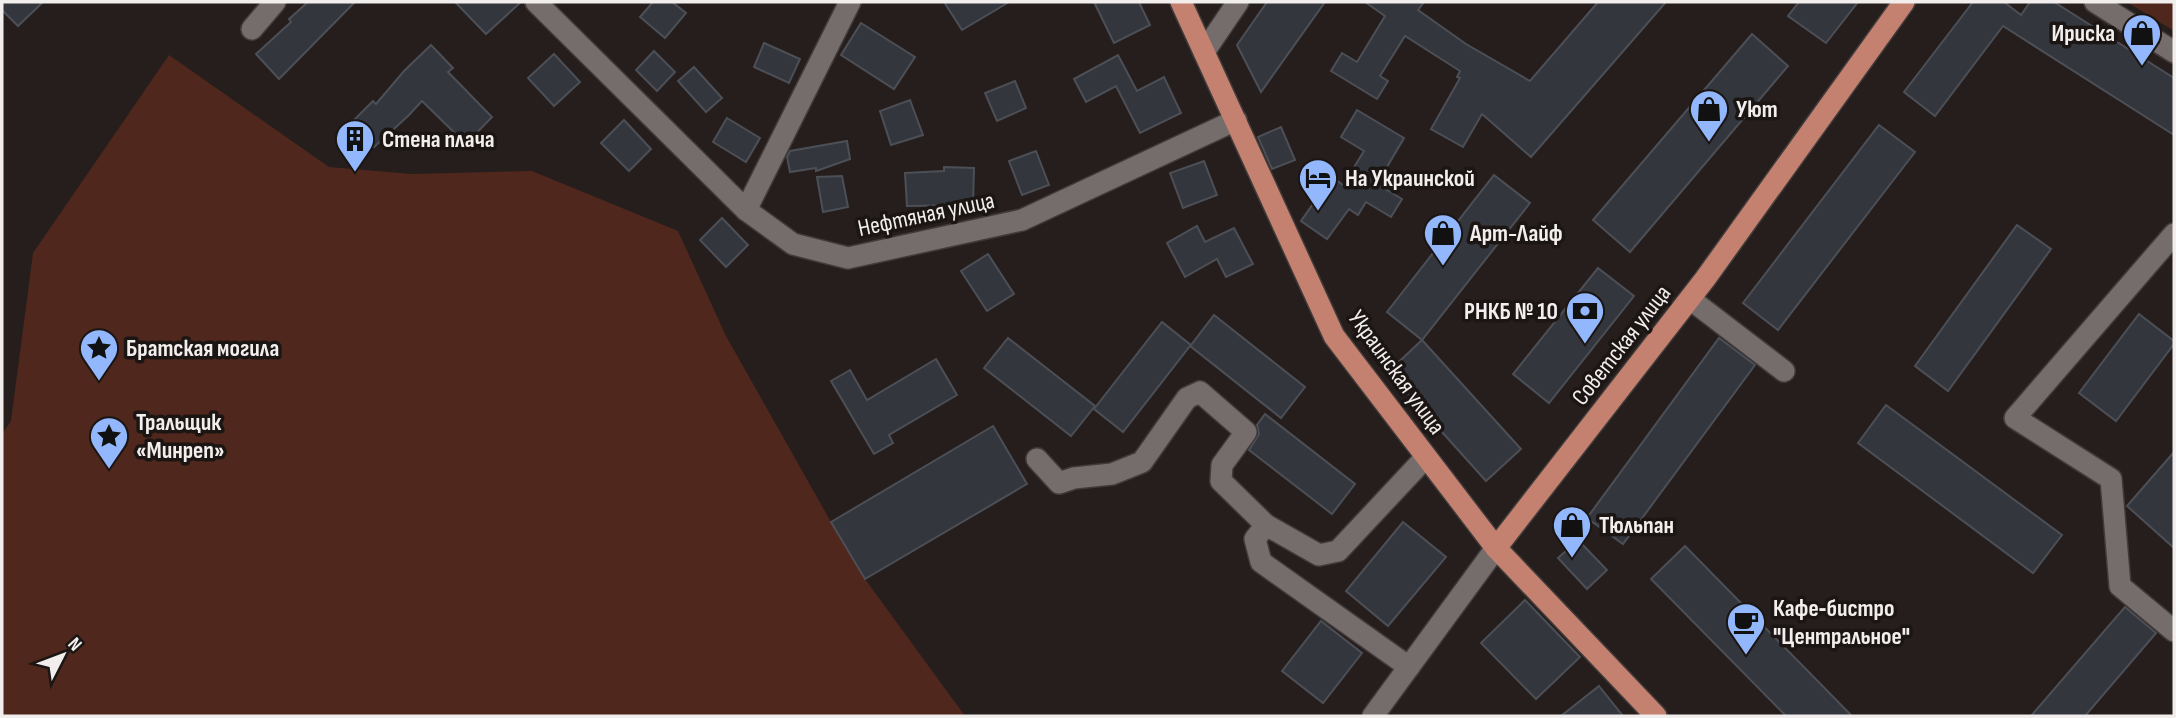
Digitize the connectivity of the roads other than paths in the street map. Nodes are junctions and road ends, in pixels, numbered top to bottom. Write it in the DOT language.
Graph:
graph roads {
  1 [pos="275,2"];
  2 [pos="850,2"];
  3 [pos="1181,2"];
  4 [pos="1238,2"];
  5 [pos="1905,2"];
  6 [pos="2095,2"];
  7 [pos="541,4"];
  8 [pos="252,29"];
  9 [pos="1204,52"];
  10 [pos="2174,52"];
  11 [pos="1236,120"];
  12 [pos="746,210"];
  13 [pos="2174,234"];
  14 [pos="1690,299"];
  15 [pos="1784,371"];
  16 [pos="1426,457"];
  17 [pos="1037,459"];
  18 [pos="1266,525"];
  19 [pos="1496,548"];
  20 [pos="2174,631"];
  21 [pos="1409,667"];
  22 [pos="1373,716"];
  23 [pos="1656,716"];
  1 -- 8 [label="street"];
  2 -- 12 [label="street"];
  3 -- 9 [label="main road, Украинская улица"];
  4 -- 9 [label="street"];
  5 -- 14 [label="main road, Советская улица"];
  6 -- 10 [label="street"];
  7 -- 12 [label="street, Нефтяная улица"];
  9 -- 11 [label="main road, Украинская улица"];
  11 -- 12 [label="street, Нефтяная улица"];
  11 -- 16 [label="main road, Украинская улица"];
  13 -- 20 [label="street"];
  14 -- 15 [label="street"];
  14 -- 19 [label="main road, Советская улица"];
  16 -- 18 [label="street"];
  16 -- 19 [label="main road, Украинская улица"];
  17 -- 18 [label="street"];
  18 -- 21 [label="street"];
  19 -- 21 [label="street, Советская улица"];
  19 -- 23 [label="main road, Украинская улица"];
  21 -- 22 [label="street, Советская улица"];
}
